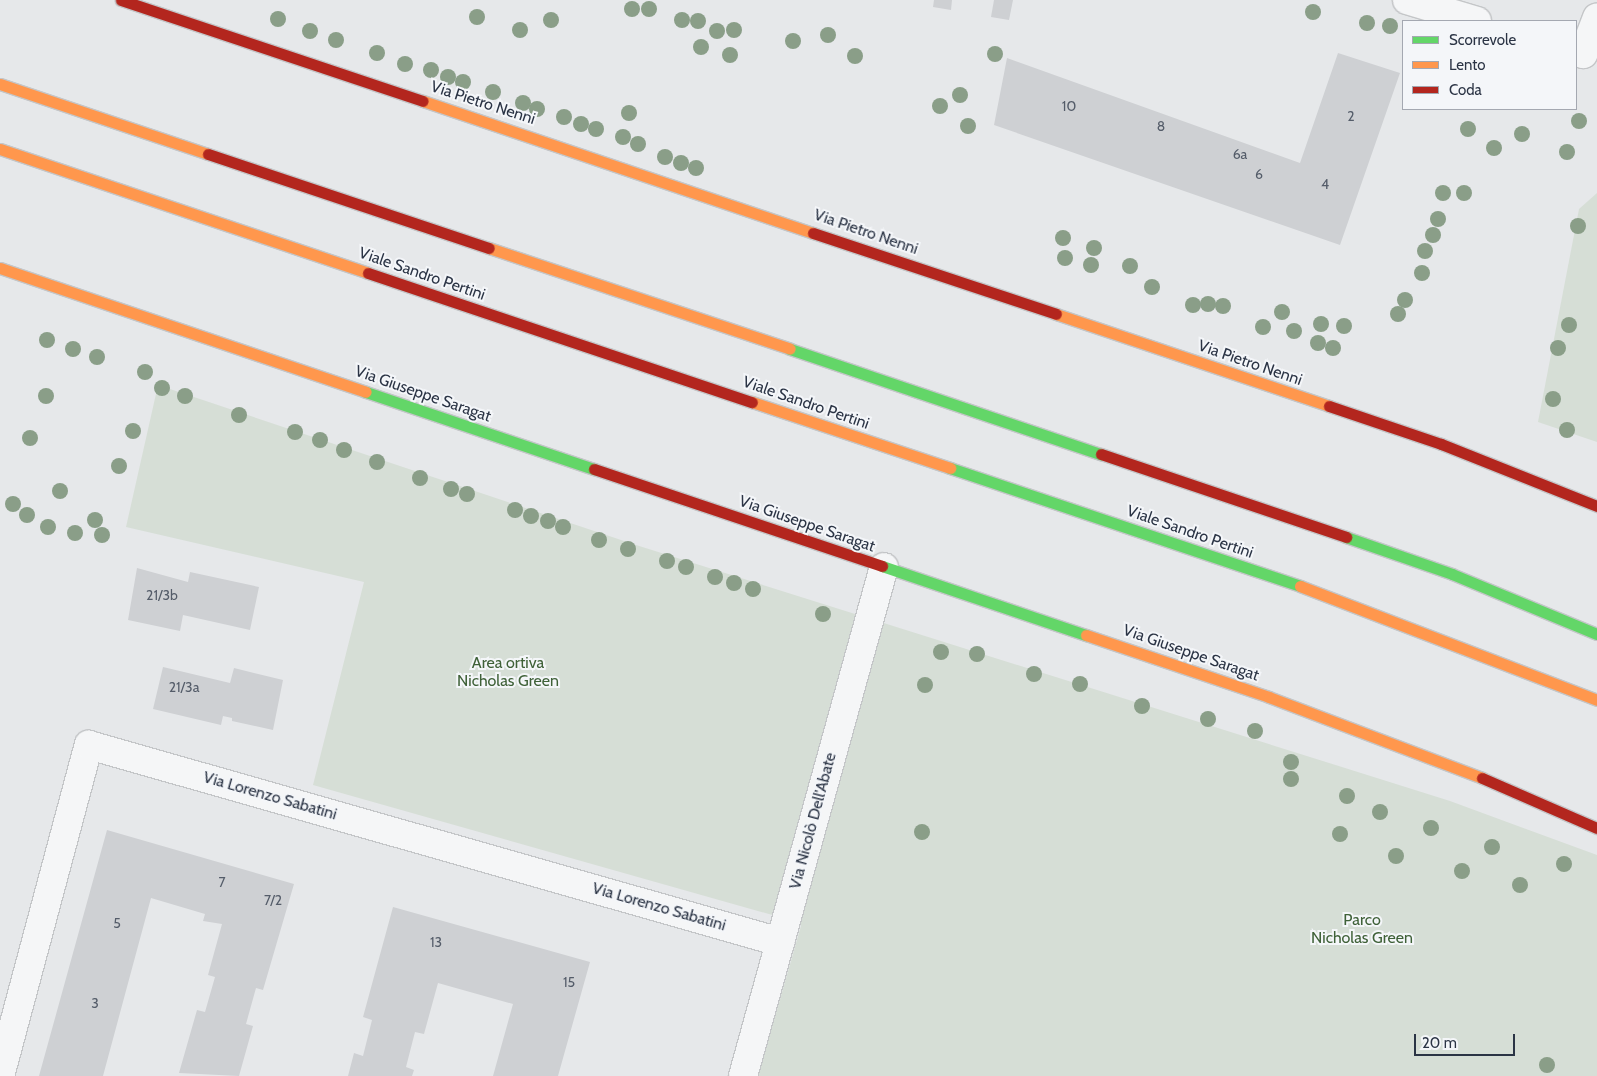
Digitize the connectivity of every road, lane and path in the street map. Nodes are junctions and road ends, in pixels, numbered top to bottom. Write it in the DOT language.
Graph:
graph roads {
  1 [pos="121,0"];
  2 [pos="1407,0"];
  3 [pos="1597,18"];
  4 [pos="1474,20"];
  5 [pos="1580,52"];
  6 [pos="0,84"];
  7 [pos="0,149"];
  8 [pos="0,268"];
  9 [pos="1597,506"];
  10 [pos="884,567"];
  11 [pos="1597,634"];
  12 [pos="1597,700"];
  13 [pos="1597,828"];
  14 [pos="780,942"];
  15 [pos="0,1076"];
  16 [pos="743,1076"];
  1 -- 9 [label="main road, Via Pietro Nenni"];
  2 -- 4 [label="street"];
  3 -- 5 [label="street"];
  6 -- 11 [label="main road"];
  7 -- 12 [label="main road, Viale Sandro Pertini"];
  8 -- 10 [label="main road, Via Giuseppe Saragat"];
  10 -- 13 [label="main road, Via Giuseppe Saragat"];
  10 -- 14 [label="street, Via Nicolò Dell'Abate"];
  14 -- 15 [label="street, Via Lorenzo Sabatini"];
  14 -- 16 [label="street, Via Nicolò Dell'Abate"];
}
